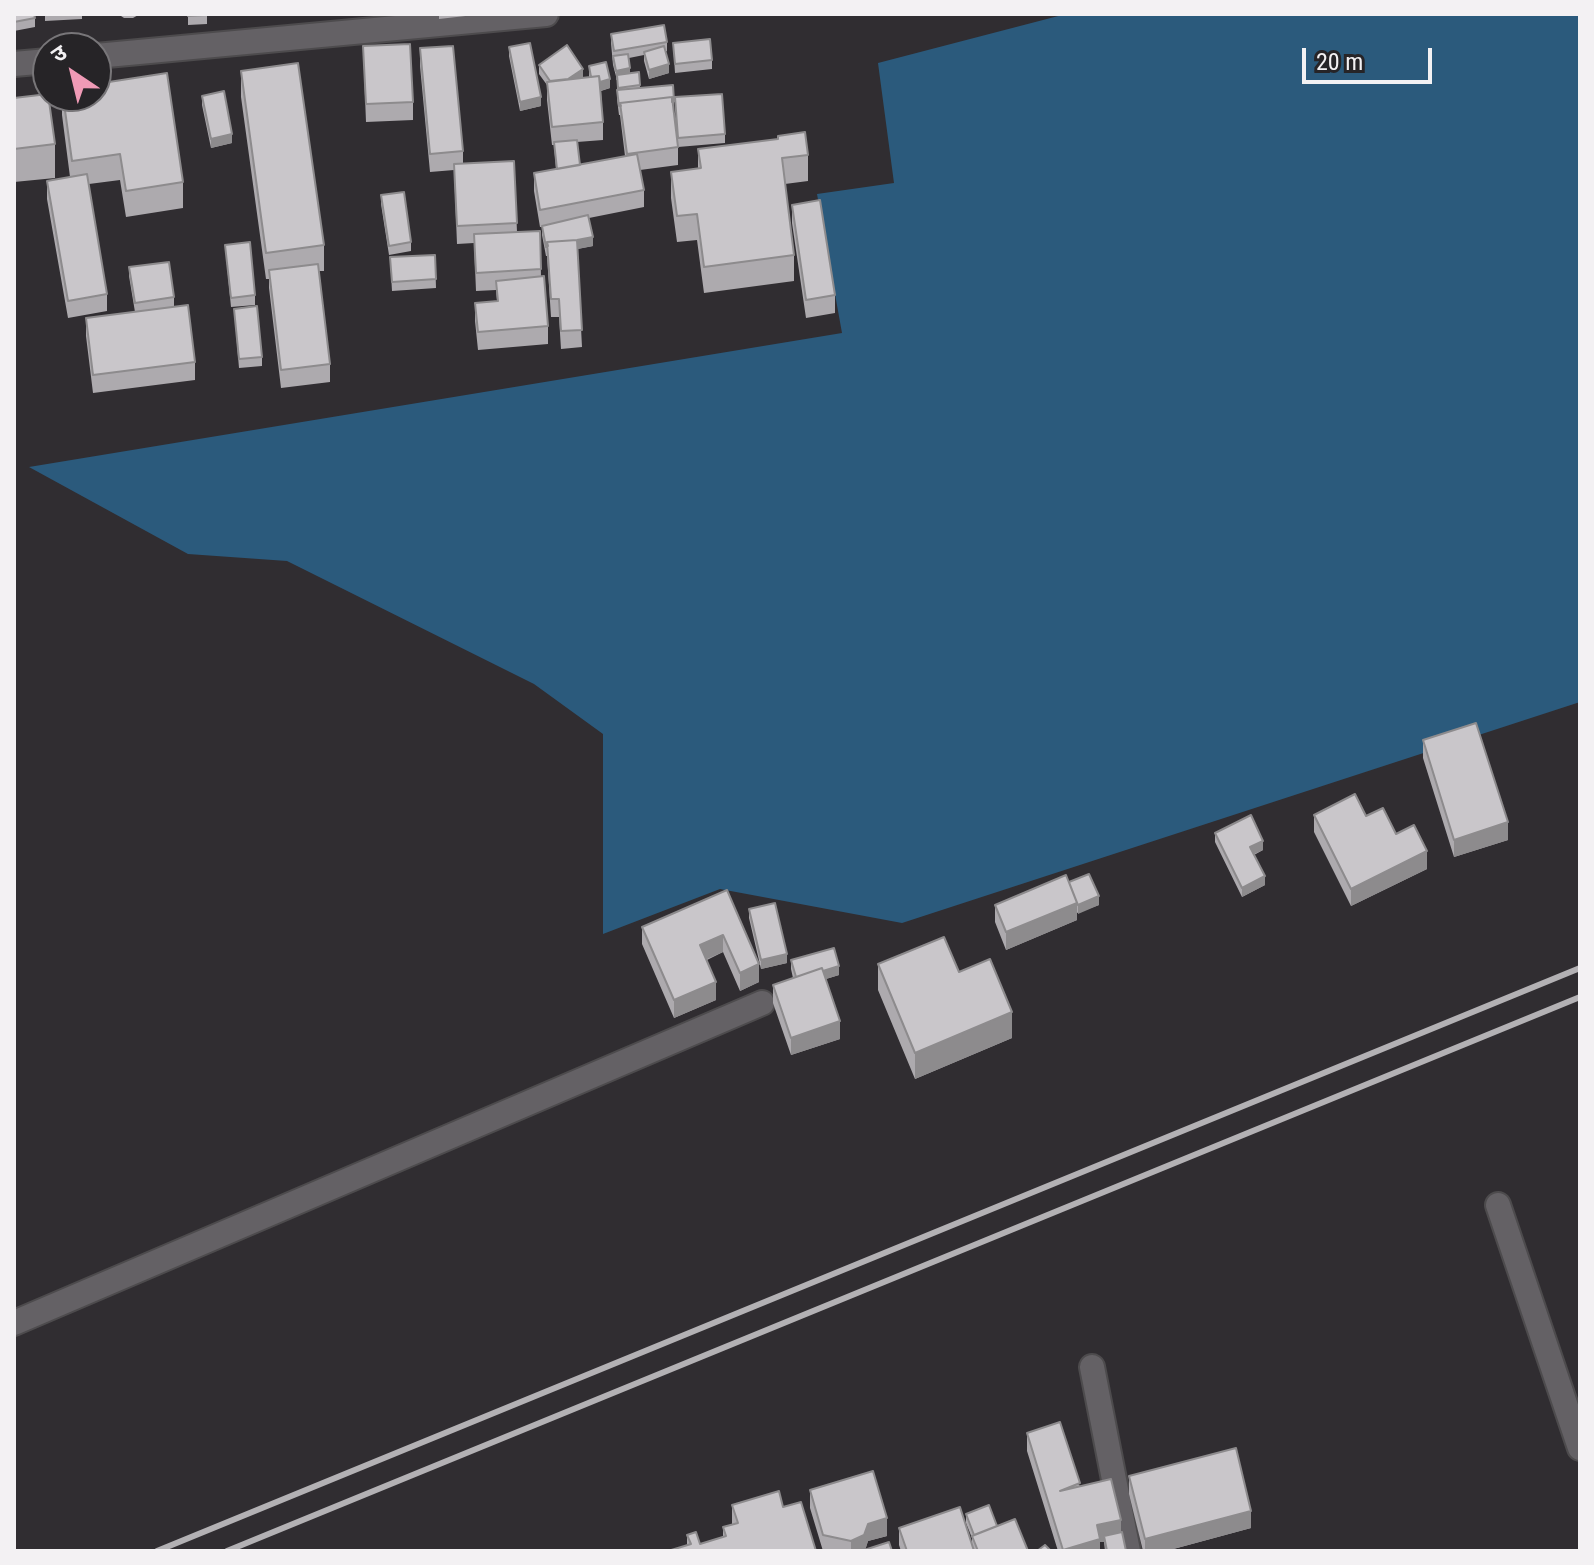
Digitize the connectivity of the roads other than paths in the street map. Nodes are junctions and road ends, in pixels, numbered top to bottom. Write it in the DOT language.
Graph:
graph roads {
  1 [pos="546,14"];
  2 [pos="112,55"];
  3 [pos="762,1003"];
  4 [pos="1498,1205"];
  5 [pos="14,1323"];
  6 [pos="1092,1367"];
  7 [pos="1580,1448"];
  8 [pos="1128,1551"];
  1 -- 2 [label="street"];
  3 -- 5 [label="street"];
  4 -- 7 [label="street"];
  6 -- 8 [label="street"];
}
